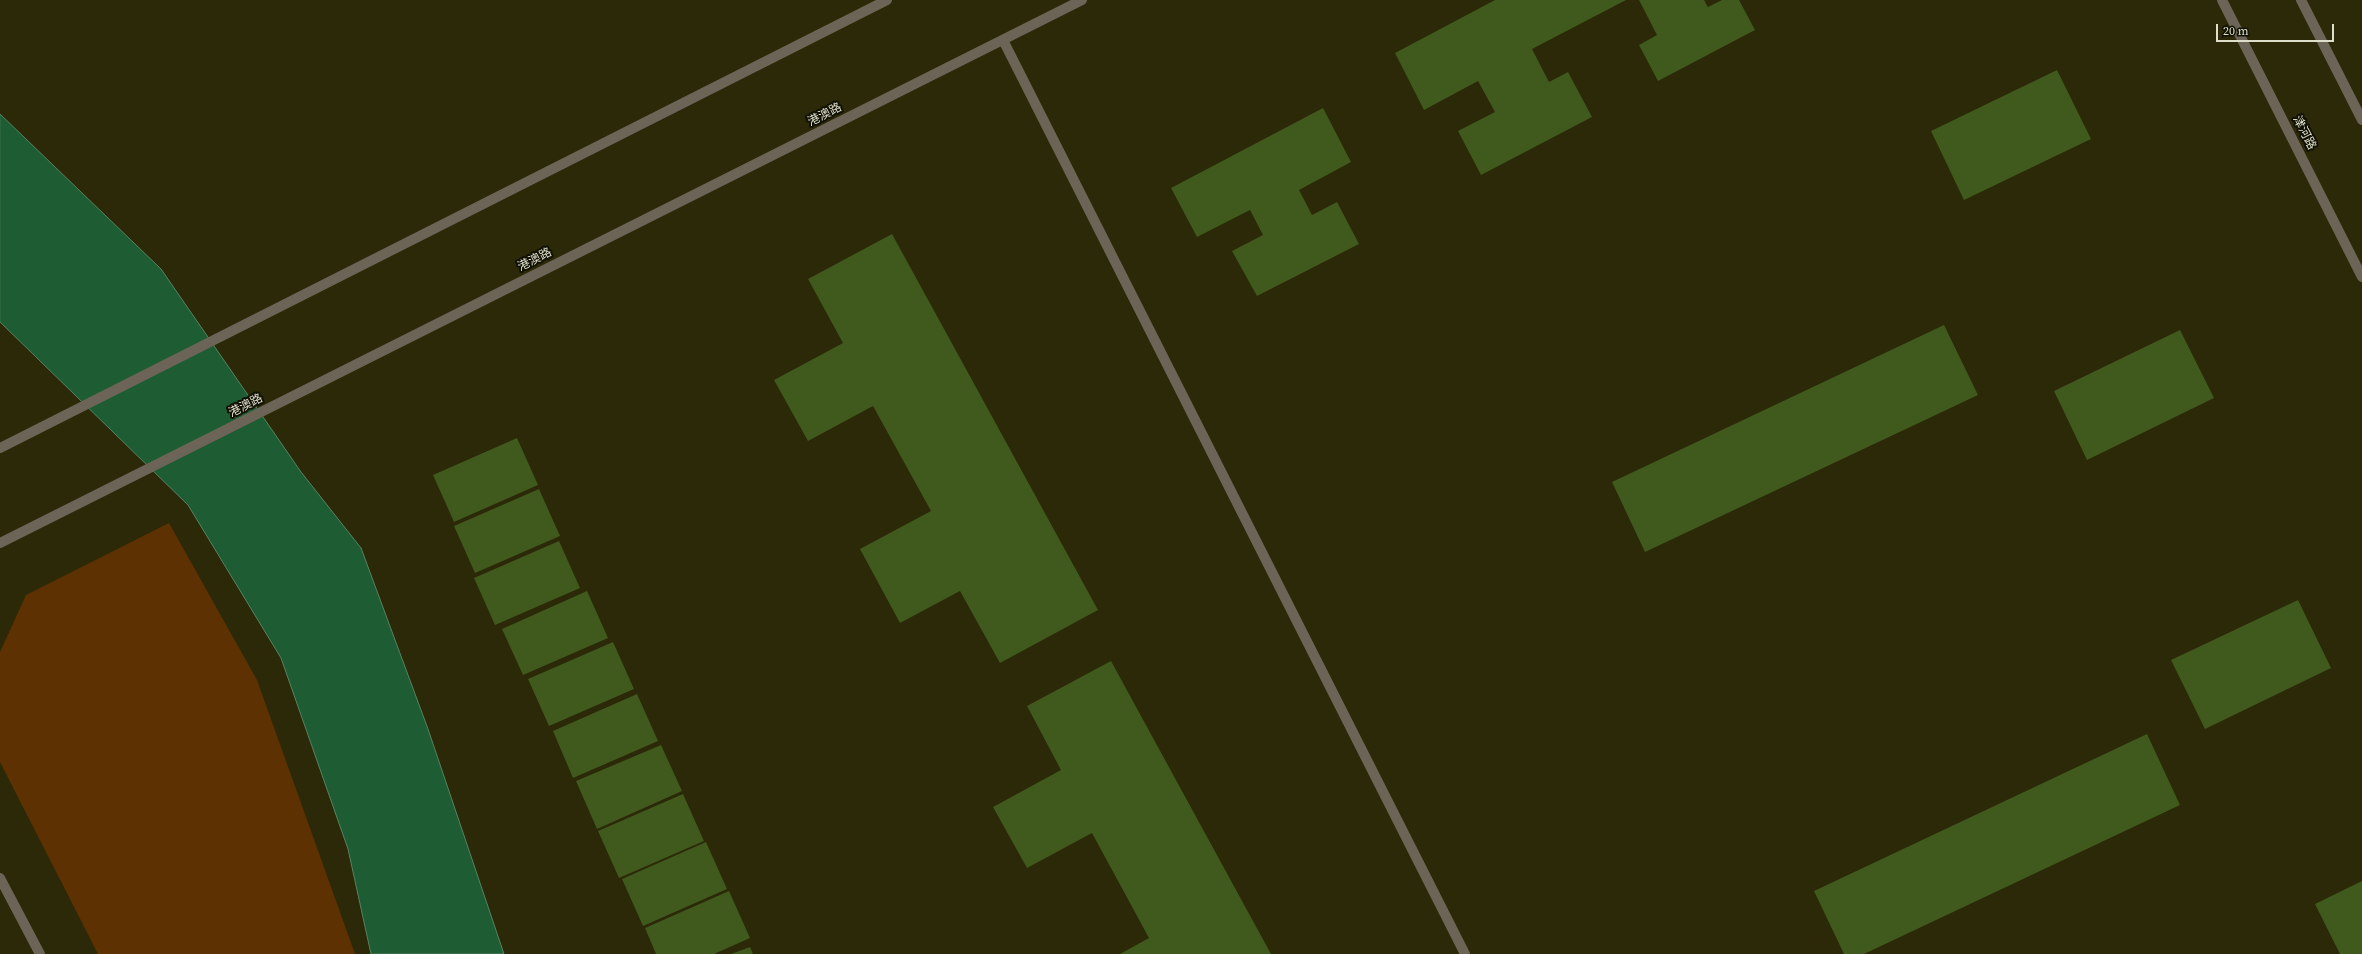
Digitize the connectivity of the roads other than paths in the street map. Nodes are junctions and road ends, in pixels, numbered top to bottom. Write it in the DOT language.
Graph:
graph roads {
  1 [pos="886,0"];
  2 [pos="1082,0"];
  3 [pos="2222,0"];
  4 [pos="2301,0"];
  5 [pos="1003,40"];
  6 [pos="2362,120"];
  7 [pos="2362,277"];
  8 [pos="0,448"];
  9 [pos="0,543"];
  10 [pos="0,878"];
  11 [pos="40,954"];
  12 [pos="1465,954"];
  1 -- 8 [label="street"];
  2 -- 5 [label="street, 港澳路"];
  3 -- 7 [label="street, 津河路"];
  4 -- 6 [label="street"];
  5 -- 9 [label="street, 港澳路"];
  5 -- 12 [label="street"];
  10 -- 11 [label="street"];
}
